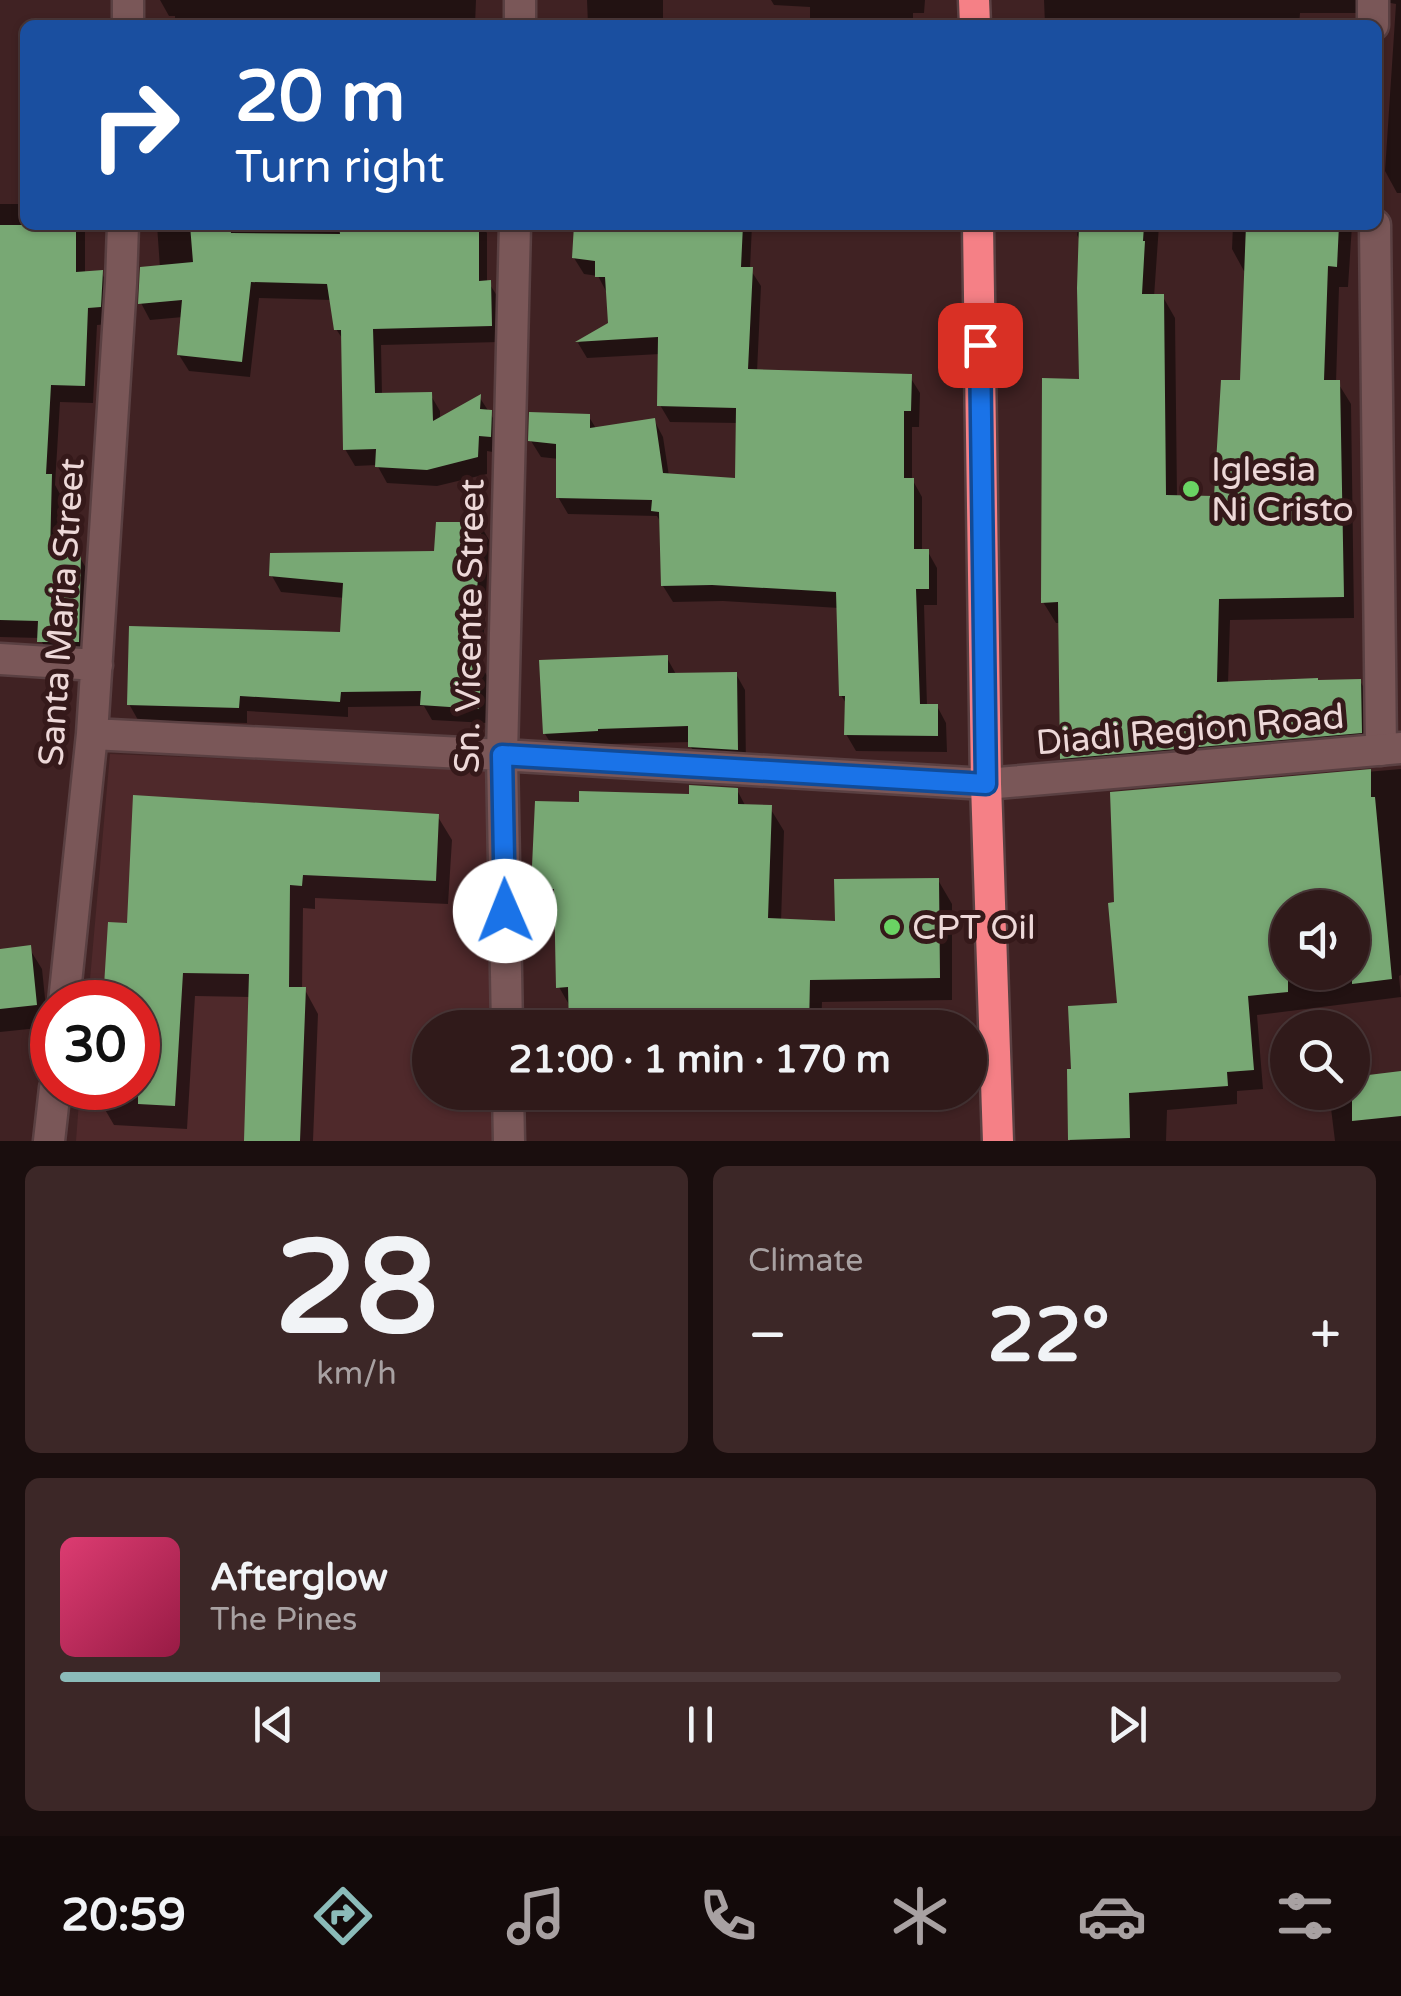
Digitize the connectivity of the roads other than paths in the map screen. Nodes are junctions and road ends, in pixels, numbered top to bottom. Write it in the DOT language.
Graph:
graph roads {
  1 [pos="123,230"];
  2 [pos="515,230"];
  3 [pos="978,230"];
  4 [pos="1375,230"];
  5 [pos="0,658"];
  6 [pos="97,665"];
  7 [pos="92,734"];
  8 [pos="1391,749"];
  9 [pos="502,755"];
  10 [pos="986,784"];
  11 [pos="66,980"];
  12 [pos="507,1010"];
  13 [pos="52,1110"];
  14 [pos="508,1110"];
  15 [pos="49,1141"];
  16 [pos="509,1141"];
  17 [pos="998,1141"];
  1 -- 6 [label="street, Santa Maria Street"];
  2 -- 9 [label="street, Sn. Vicente Street"];
  3 -- 10 [label="highway"];
  4 -- 8 [label="street"];
  5 -- 6 [label="street"];
  6 -- 7 [label="street, Santa Maria Street"];
  7 -- 9 [label="street, Diadi Region Road"];
  7 -- 11 [label="street, Santa Maria Street"];
  8 -- 10 [label="street, Diadi Region Road"];
  9 -- 10 [label="street, Diadi Region Road"];
  9 -- 12 [label="street, Sn. Vicente Street"];
  10 -- 17 [label="highway"];
  13 -- 15 [label="street"];
  14 -- 16 [label="street"];
}
